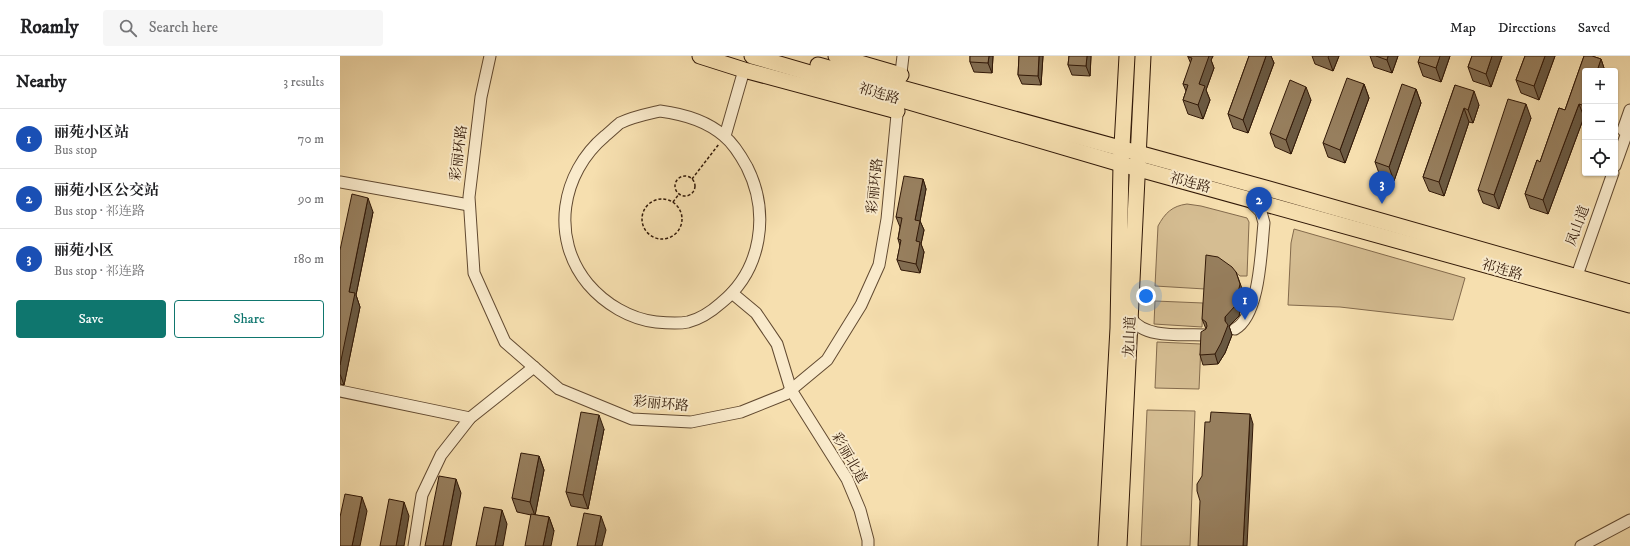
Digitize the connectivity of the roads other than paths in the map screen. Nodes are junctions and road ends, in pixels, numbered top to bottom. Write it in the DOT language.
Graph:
graph roads {
  1 [pos="490,56"];
  2 [pos="700,56"];
  3 [pos="752,56"];
  4 [pos="784,56"];
  5 [pos="836,56"];
  6 [pos="903,56"];
  7 [pos="1127,56"];
  8 [pos="1143,56"];
  9 [pos="744,70"];
  10 [pos="899,93"];
  11 [pos="1630,110"];
  12 [pos="1630,124"];
  13 [pos="725,136"];
  14 [pos="1618,144"];
  15 [pos="1121,157"];
  16 [pos="1618,158"];
  17 [pos="1138,161"];
  18 [pos="1607,176"];
  19 [pos="1611,176"];
  20 [pos="340,182"];
  21 [pos="1246,198"];
  22 [pos="470,205"];
  23 [pos="1572,282"];
  24 [pos="1630,292"];
  25 [pos="732,293"];
  26 [pos="1630,305"];
  27 [pos="1131,318"];
  28 [pos="1235,329"];
  29 [pos="1204,335"];
  30 [pos="534,367"];
  31 [pos="340,390"];
  32 [pos="791,390"];
  33 [pos="470,418"];
  34 [pos="1630,520"];
  35 [pos="414,546"];
  36 [pos="868,546"];
  37 [pos="1106,546"];
  38 [pos="1119,546"];
  39 [pos="1581,546"];
  1 -- 22 [label="street, 彩丽环路"];
  2 -- 9 [label="main road"];
  3 -- 10 [label="main road, 祁连路"];
  4 -- 10 [label="main road, 祁连路"];
  5 -- 10 [label="main road"];
  6 -- 10 [label="street, 彩丽环路"];
  7 -- 15 [label="main road, 龙山道"];
  8 -- 17 [label="main road, 龙山道"];
  9 -- 10 [label="main road"];
  9 -- 13 [label="street"];
  10 -- 15 [label="main road, 祁连路"];
  10 -- 32 [label="street, 彩丽环路"];
  11 -- 14 [label="street"];
  12 -- 16 [label="street"];
  13 -- 25 [label="street"];
  13 -- 25 [label="street"];
  15 -- 17 [label="main road, 祁连路"];
  15 -- 37 [label="main road, 龙山道"];
  17 -- 21 [label="main road, 祁连路"];
  17 -- 23 [label="main road, 祁连路"];
  17 -- 27 [label="main road, 龙山道"];
  18 -- 23 [label="street, 凤山道"];
  19 -- 23 [label="street, 凤山道"];
  20 -- 22 [label="street"];
  21 -- 23 [label="main road, 祁连路"];
  21 -- 28 [label="street"];
  22 -- 30 [label="street, 彩丽环路"];
  23 -- 24 [label="main road, 祁连路"];
  23 -- 26 [label="main road, 祁连路"];
  25 -- 32 [label="street, 彩丽北道"];
  27 -- 29 [label="street"];
  27 -- 38 [label="main road, 龙山道"];
  30 -- 32 [label="street, 彩丽环路"];
  30 -- 33 [label="street"];
  31 -- 33 [label="street"];
  32 -- 36 [label="street, 彩丽北道"];
  33 -- 35 [label="street"];
  34 -- 39 [label="street"];
}
